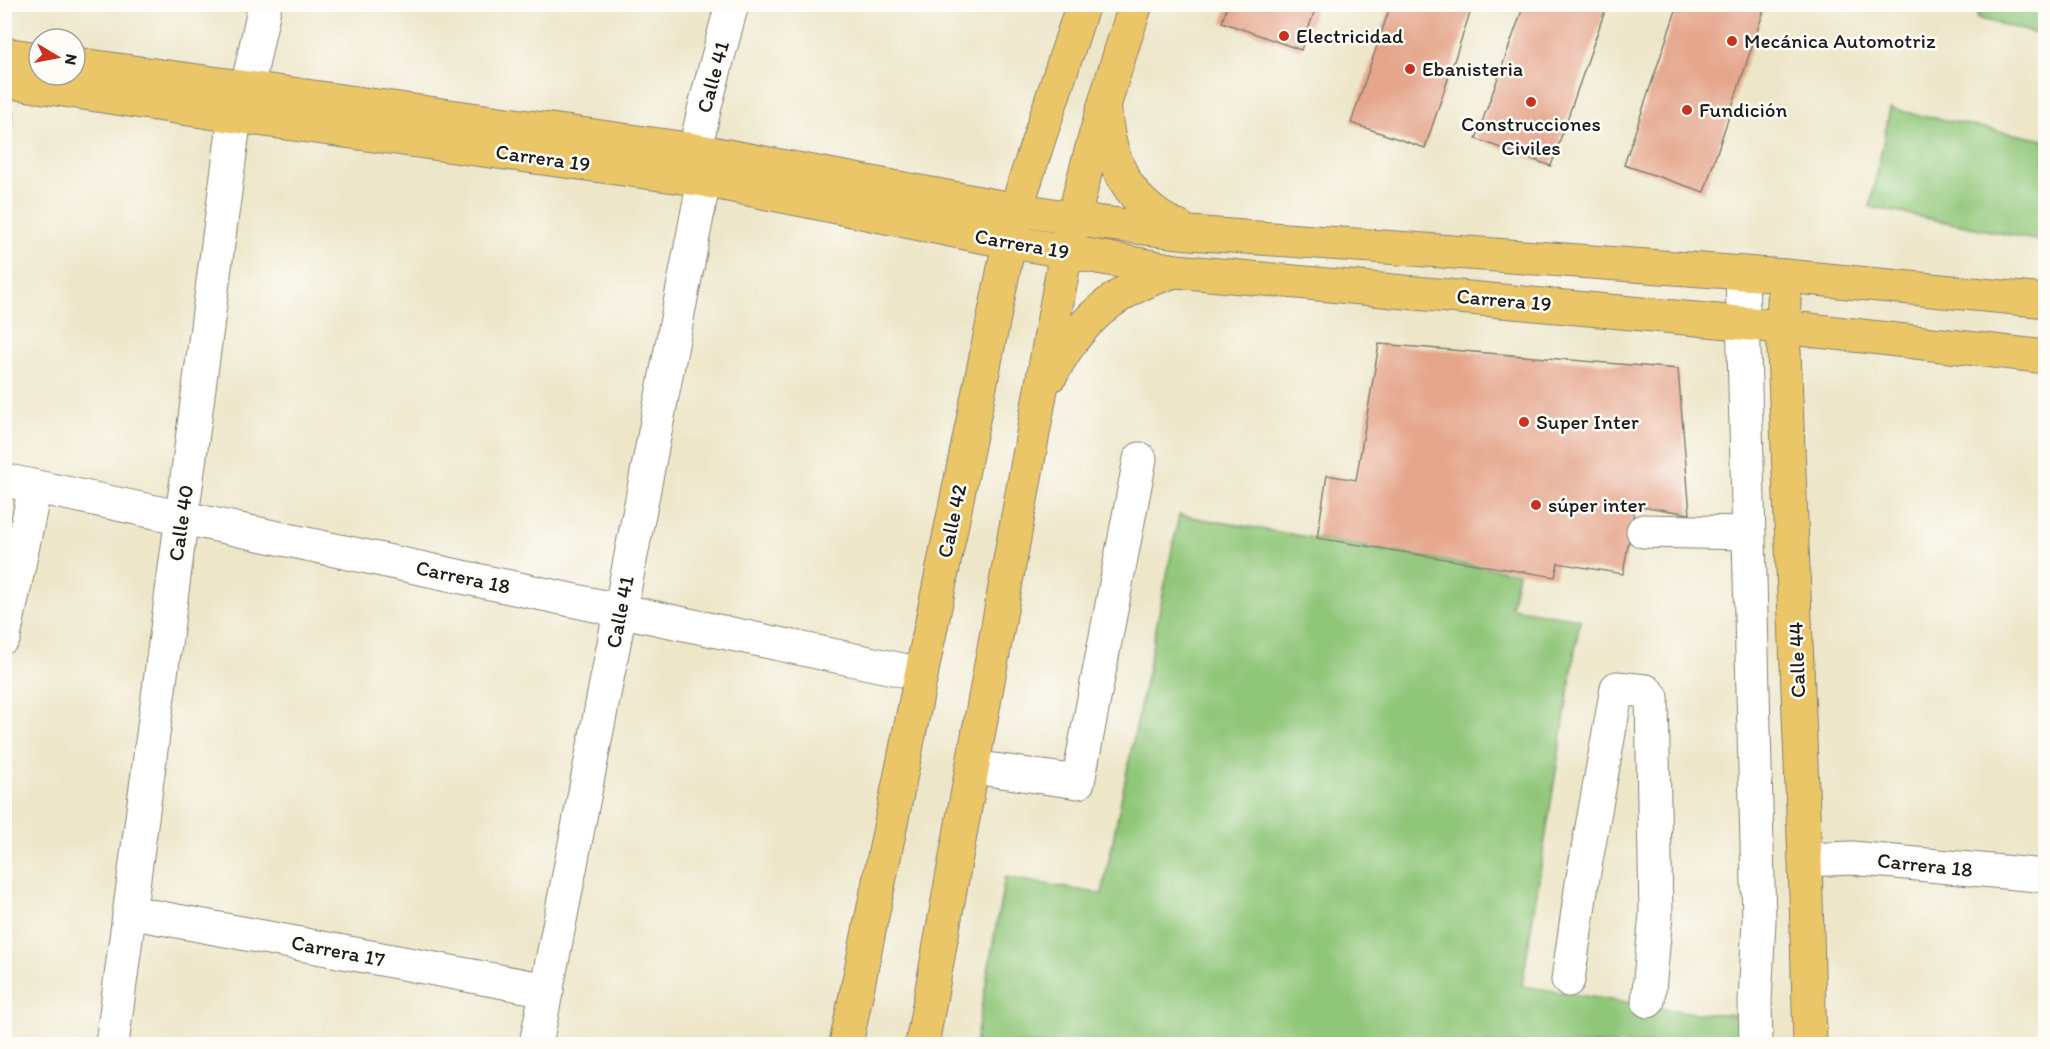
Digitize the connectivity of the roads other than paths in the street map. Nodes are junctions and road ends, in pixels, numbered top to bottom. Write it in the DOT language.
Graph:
graph roads {
  1 [pos="265,4"];
  2 [pos="732,4"];
  3 [pos="1083,4"];
  4 [pos="1136,4"];
  5 [pos="4,54"];
  6 [pos="27,57"];
  7 [pos="87,67"];
  8 [pos="4,81"];
  9 [pos="1104,102"];
  10 [pos="241,103"];
  11 [pos="699,165"];
  12 [pos="1016,209"];
  13 [pos="1073,218"];
  14 [pos="1190,233"];
  15 [pos="1008,242"];
  16 [pos="1066,252"];
  17 [pos="1176,271"];
  18 [pos="1742,273"];
  19 [pos="1785,276"];
  20 [pos="2046,301"];
  21 [pos="1743,324"];
  22 [pos="1783,327"];
  23 [pos="2046,357"];
  24 [pos="1040,402"];
  25 [pos="1140,459"];
  26 [pos="20,483"];
  27 [pos="182,518"];
  28 [pos="1643,531"];
  29 [pos="1749,545"];
  30 [pos="1793,560"];
  31 [pos="620,611"];
  32 [pos="4,637"];
  33 [pos="921,674"];
  34 [pos="973,767"];
  35 [pos="1805,860"];
  36 [pos="2046,876"];
  37 [pos="129,912"];
  38 [pos="1568,980"];
  39 [pos="547,990"];
  40 [pos="1648,1001"];
  41 [pos="112,1044"];
  42 [pos="536,1044"];
  43 [pos="846,1044"];
  44 [pos="922,1044"];
  45 [pos="1756,1044"];
  46 [pos="1810,1044"];
  1 -- 10 [label="street, Calle 40"];
  2 -- 11 [label="street, Calle 41"];
  3 -- 12 [label="main road, Calle 42"];
  4 -- 9 [label="main road"];
  5 -- 6 [label="main road"];
  7 -- 10 [label="main road, Carrera 19"];
  8 -- 10 [label="main road, Carrera 19"];
  9 -- 13 [label="main road"];
  9 -- 14 [label="main road"];
  10 -- 11 [label="main road, Carrera 19"];
  10 -- 27 [label="street, Calle 40"];
  11 -- 12 [label="main road, Carrera 19"];
  11 -- 15 [label="main road, Carrera 19"];
  11 -- 31 [label="street, Calle 41"];
  12 -- 13 [label="main road, Carrera 19"];
  12 -- 15 [label="main road, Calle 42"];
  13 -- 14 [label="main road, Carrera 19"];
  13 -- 16 [label="main road"];
  14 -- 18 [label="main road, Carrera 19"];
  15 -- 16 [label="main road, Carrera 19"];
  15 -- 33 [label="main road, Calle 42"];
  16 -- 17 [label="main road, Carrera 19"];
  16 -- 24 [label="main road"];
  17 -- 21 [label="main road, Carrera 19"];
  17 -- 24 [label="main road"];
  18 -- 19 [label="main road, Carrera 19"];
  18 -- 21 [label="street"];
  19 -- 20 [label="main road, Carrera 19"];
  19 -- 22 [label="main road, Calle 44"];
  21 -- 22 [label="main road, Carrera 19"];
  21 -- 29 [label="street"];
  22 -- 23 [label="main road, Carrera 19"];
  22 -- 30 [label="main road, Calle 44"];
  24 -- 34 [label="main road"];
  25 -- 34 [label="street"];
  26 -- 27 [label="street, Carrera 18"];
  26 -- 32 [label="street"];
  27 -- 31 [label="street, Carrera 18"];
  27 -- 37 [label="street, Calle 40"];
  28 -- 29 [label="street"];
  29 -- 30 [label="street"];
  29 -- 45 [label="street"];
  30 -- 35 [label="main road, Calle 44"];
  31 -- 33 [label="street, Carrera 18"];
  31 -- 39 [label="street, Calle 41"];
  33 -- 43 [label="main road, Calle 42"];
  34 -- 44 [label="main road"];
  35 -- 36 [label="street, Carrera 18"];
  35 -- 46 [label="main road, Calle 44"];
  37 -- 39 [label="street, Carrera 17"];
  37 -- 41 [label="street, Calle 40"];
  38 -- 40 [label="street"];
  39 -- 42 [label="street, Calle 41"];
}
